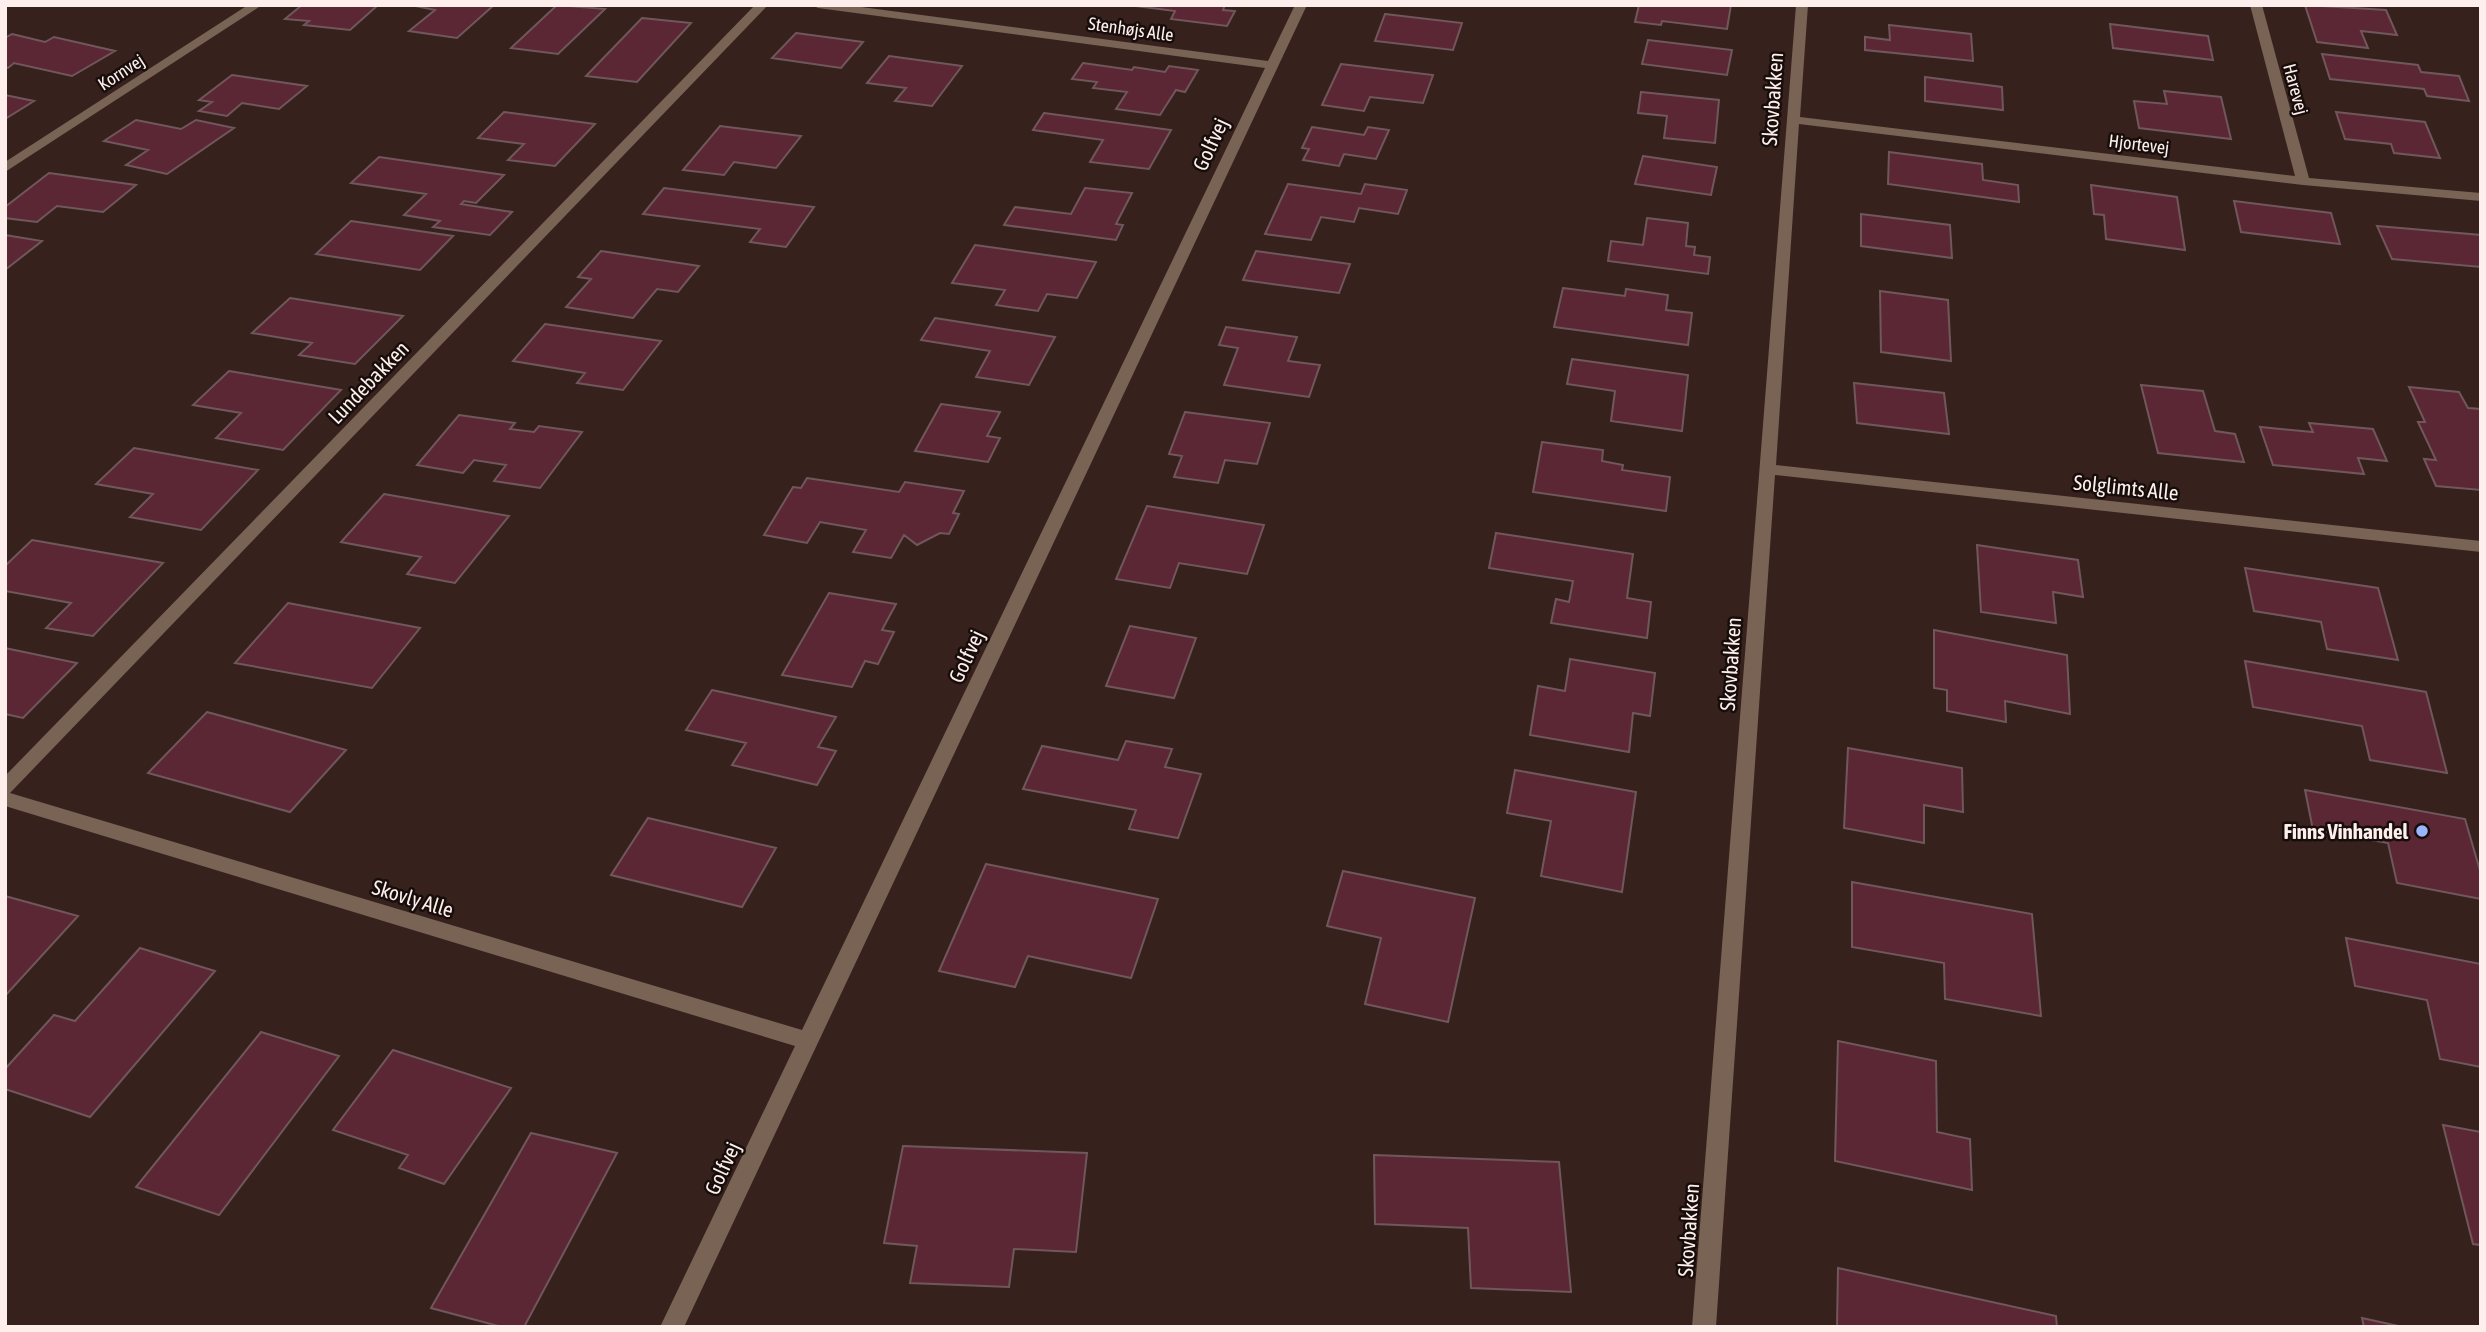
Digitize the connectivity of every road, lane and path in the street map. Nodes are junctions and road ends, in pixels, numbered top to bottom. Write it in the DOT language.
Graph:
graph roads {
  1 [pos="256,5"];
  2 [pos="762,5"];
  3 [pos="818,5"];
  4 [pos="1301,5"];
  5 [pos="1802,5"];
  6 [pos="2256,5"];
  7 [pos="1273,65"];
  8 [pos="1793,120"];
  9 [pos="5,168"];
  10 [pos="2303,181"];
  11 [pos="2481,197"];
  12 [pos="1766,469"];
  13 [pos="2481,547"];
  14 [pos="5,788"];
  15 [pos="5,799"];
  16 [pos="808,1041"];
  17 [pos="672,1327"];
  18 [pos="1704,1327"];
  1 -- 9 [label="street, Kornvej"];
  2 -- 14 [label="street, Lundebakken"];
  3 -- 7 [label="street, Stenhøjs Alle"];
  4 -- 7 [label="street, Golfvej"];
  5 -- 8 [label="street, Skovbakken"];
  6 -- 10 [label="street, Harevej"];
  7 -- 16 [label="street, Golfvej"];
  8 -- 10 [label="street, Hjortevej"];
  8 -- 12 [label="street, Skovbakken"];
  10 -- 11 [label="street, Hjortevej"];
  12 -- 13 [label="street, Solglimts Alle"];
  12 -- 18 [label="street, Skovbakken"];
  15 -- 16 [label="street, Skovly Alle"];
  16 -- 17 [label="street, Golfvej"];
}
